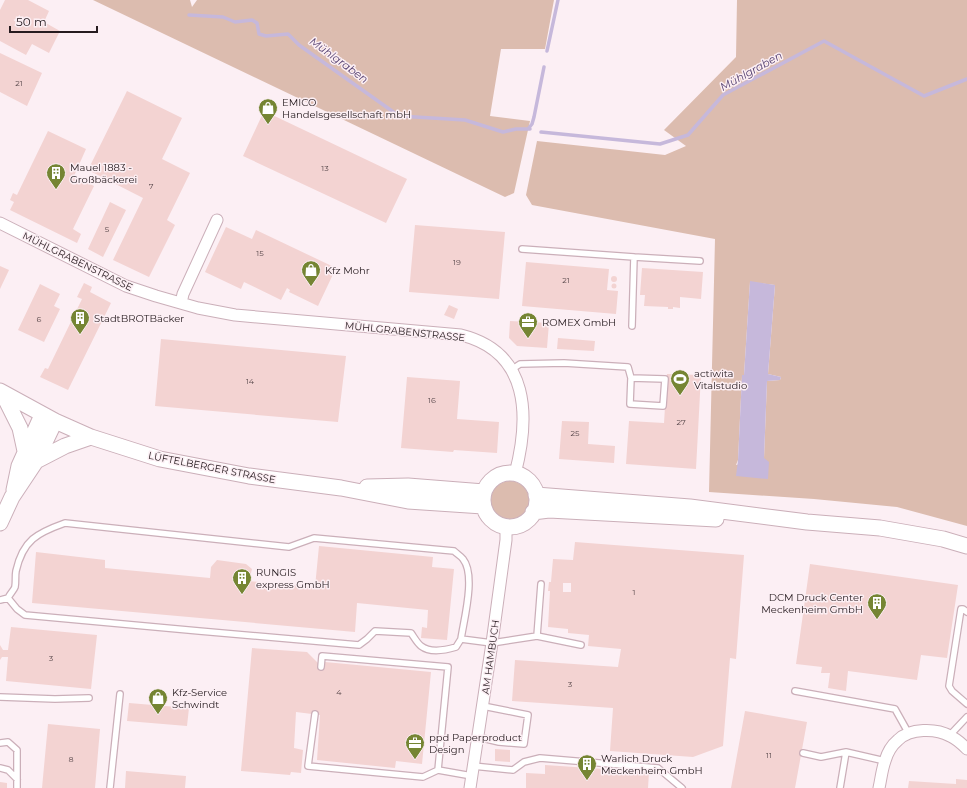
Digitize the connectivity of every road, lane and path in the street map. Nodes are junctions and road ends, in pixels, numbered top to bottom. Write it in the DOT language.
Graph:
graph roads {
  1 [pos="217,220"];
  2 [pos="0,223"];
  3 [pos="522,250"];
  4 [pos="634,257"];
  5 [pos="700,261"];
  6 [pos="181,303"];
  7 [pos="632,326"];
  8 [pos="511,370"];
  9 [pos="631,378"];
  10 [pos="1,391"];
  11 [pos="48,418"];
  12 [pos="90,436"];
  13 [pos="25,451"];
  14 [pos="36,461"];
  15 [pos="515,474"];
  16 [pos="536,495"];
  17 [pos="12,497"];
  18 [pos="484,499"];
  19 [pos="534,512"];
  20 [pos="807,522"];
  21 [pos="0,523"];
  22 [pos="506,526"];
  23 [pos="967,546"];
  24 [pos="541,584"];
  25 [pos="8,598"];
  26 [pos="0,600"];
  27 [pos="967,612"];
  28 [pos="537,636"];
  29 [pos="461,638"];
  30 [pos="492,643"];
  31 [pos="581,645"];
  32 [pos="321,667"];
  33 [pos="795,691"];
  34 [pos="120,694"];
  35 [pos="0,697"];
  36 [pos="89,698"];
  37 [pos="967,704"];
  38 [pos="483,706"];
  39 [pos="315,714"];
  40 [pos="967,717"];
  41 [pos="909,734"];
  42 [pos="950,735"];
  43 [pos="478,737"];
  44 [pos="0,743"];
  45 [pos="967,749"];
  46 [pos="846,752"];
  47 [pos="803,754"];
  48 [pos="885,761"];
  49 [pos="0,768"];
  50 [pos="438,770"];
  51 [pos="472,771"];
  52 [pos="17,779"];
  53 [pos="17,788"];
  54 [pos="110,788"];
  55 [pos="470,788"];
  56 [pos="682,788"];
  57 [pos="840,788"];
  58 [pos="880,788"];
  1 -- 6 [label="street"];
  2 -- 6 [label="street, MÜHLGRABENSTRASSE"];
  3 -- 4 [label="lane"];
  4 -- 5 [label="lane"];
  4 -- 7 [label="lane"];
  6 -- 8 [label="street, MÜHLGRABENSTRASSE"];
  8 -- 9 [label="lane"];
  8 -- 15 [label="street, MÜHLGRABENSTRASSE"];
  9 -- 9 [label="lane"];
  10 -- 11 [label="main road, LÜFTELBERGER STRASSE"];
  10 -- 13 [label="main road"];
  11 -- 12 [label="main road, LÜFTELBERGER STRASSE"];
  11 -- 13 [label="main road"];
  11 -- 14 [label="main road"];
  12 -- 14 [label="main road"];
  12 -- 18 [label="main road, LÜFTELBERGER STRASSE"];
  13 -- 17 [label="main road"];
  14 -- 17 [label="main road"];
  15 -- 16 [label="main road"];
  15 -- 18 [label="main road"];
  16 -- 19 [label="main road"];
  16 -- 20 [label="main road"];
  17 -- 21 [label="main road"];
  18 -- 22 [label="main road"];
  19 -- 20 [label="main road"];
  19 -- 22 [label="main road"];
  20 -- 23 [label="main road"];
  22 -- 30 [label="street, AM HAMBUCH"];
  24 -- 28 [label="lane"];
  25 -- 26 [label="lane"];
  25 -- 29 [label="lane"];
  25 -- 29 [label="lane"];
  27 -- 37 [label="lane"];
  28 -- 30 [label="lane"];
  28 -- 31 [label="lane"];
  29 -- 30 [label="lane"];
  30 -- 38 [label="street, AM HAMBUCH"];
  32 -- 50 [label="lane"];
  33 -- 41 [label="lane"];
  34 -- 54 [label="lane"];
  35 -- 36 [label="lane"];
  38 -- 43 [label="street, AM HAMBUCH"];
  38 -- 43 [label="lane"];
  39 -- 50 [label="lane"];
  40 -- 42 [label="lane"];
  41 -- 42 [label="street"];
  41 -- 48 [label="street"];
  42 -- 45 [label="street"];
  43 -- 51 [label="street, AM HAMBUCH"];
  44 -- 52 [label="lane"];
  46 -- 47 [label="lane"];
  46 -- 48 [label="lane"];
  46 -- 57 [label="lane"];
  48 -- 58 [label="street"];
  49 -- 52 [label="lane"];
  50 -- 51 [label="lane"];
  51 -- 55 [label="street, AM HAMBUCH"];
  51 -- 56 [label="lane"];
  52 -- 53 [label="lane"];
}
